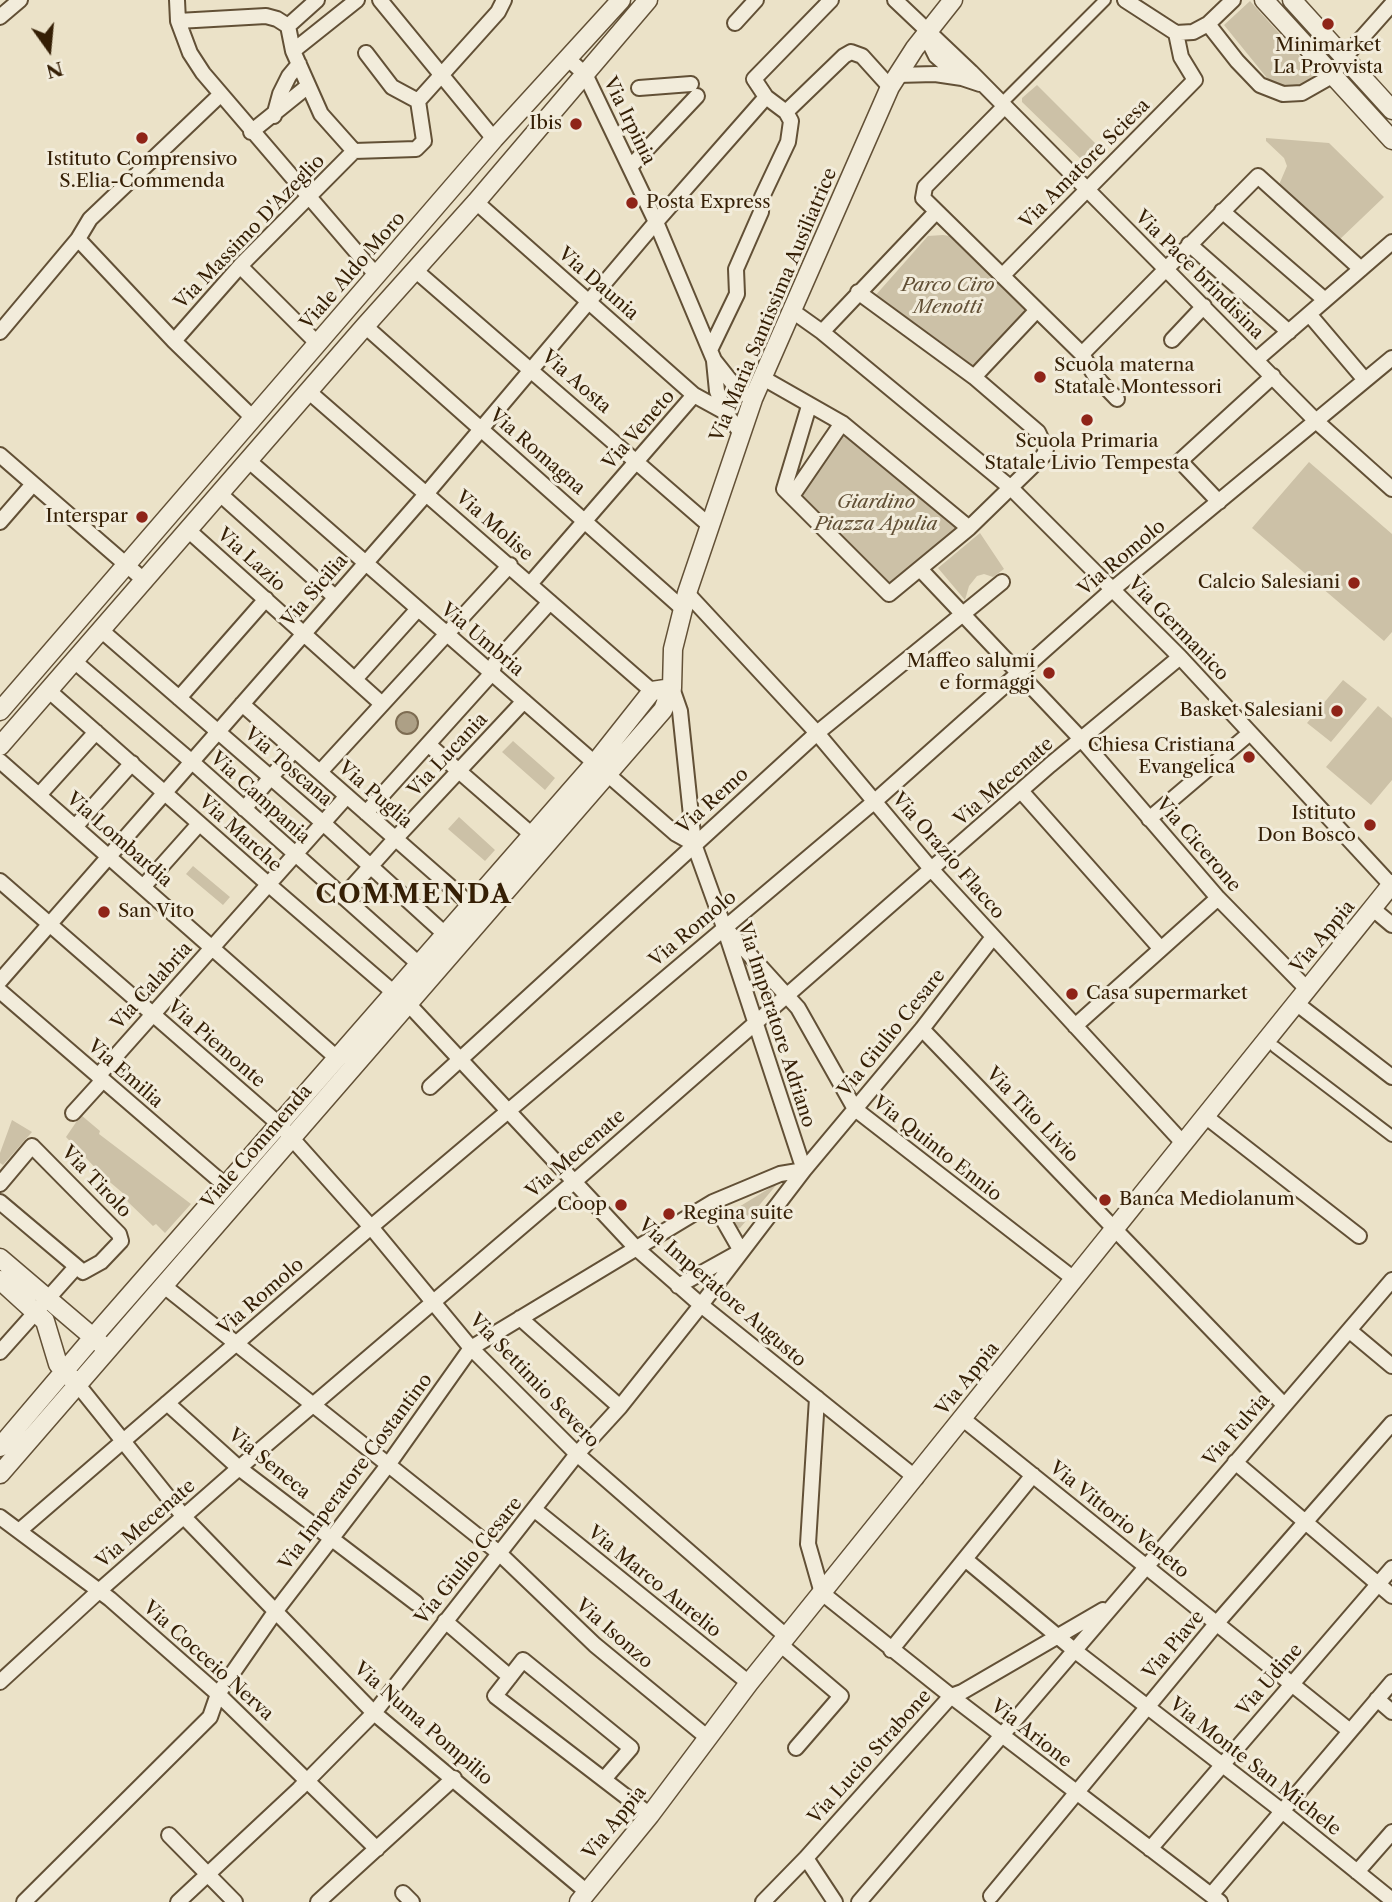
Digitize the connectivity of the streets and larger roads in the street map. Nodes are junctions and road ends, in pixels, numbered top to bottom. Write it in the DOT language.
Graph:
graph roads {
  1 [pos="20,0"];
  2 [pos="177,0"];
  3 [pos="317,0"];
  4 [pos="356,0"];
  5 [pos="380,0"];
  6 [pos="504,0"];
  7 [pos="648,0"];
  8 [pos="756,0"];
  9 [pos="831,0"];
  10 [pos="895,0"];
  11 [pos="953,0"];
  12 [pos="1105,0"];
  13 [pos="1125,0"];
  14 [pos="1233,0"];
  15 [pos="1264,0"];
  16 [pos="1292,0"];
  17 [pos="617,2"];
  18 [pos="1392,4"];
  19 [pos="0,17"];
  20 [pos="178,22"];
  21 [pos="735,23"];
  22 [pos="1208,23"];
  23 [pos="288,26"];
  24 [pos="927,32"];
  25 [pos="620,33"];
  26 [pos="1176,33"];
  27 [pos="366,53"];
  28 [pos="296,57"];
  29 [pos="1344,58"];
  30 [pos="568,59"];
  31 [pos="440,74"];
  32 [pos="585,74"];
  33 [pos="1332,76"];
  34 [pos="962,78"];
  35 [pos="893,81"];
  36 [pos="982,85"];
  37 [pos="308,86"];
  38 [pos="639,88"];
  39 [pos="220,96"];
  40 [pos="766,97"];
  41 [pos="418,101"];
  42 [pos="1002,106"];
  43 [pos="1392,110"];
  44 [pos="274,116"];
  45 [pos="788,117"];
  46 [pos="251,132"];
  47 [pos="494,139"];
  48 [pos="1392,140"];
  49 [pos="354,151"];
  50 [pos="630,167"];
  51 [pos="1086,188"];
  52 [pos="307,196"];
  53 [pos="476,202"];
  54 [pos="1222,211"];
  55 [pos="936,212"];
  56 [pos="656,222"];
  57 [pos="78,239"];
  58 [pos="1392,242"];
  59 [pos="1189,244"];
  60 [pos="240,266"];
  61 [pos="1166,268"];
  62 [pos="1361,269"];
  63 [pos="415,270"];
  64 [pos="377,276"];
  65 [pos="1002,276"];
  66 [pos="858,292"];
  67 [pos="1325,300"];
  68 [pos="589,302"];
  69 [pos="1204,306"];
  70 [pos="792,310"];
  71 [pos="1037,310"];
  72 [pos="1309,314"];
  73 [pos="365,326"];
  74 [pos="0,332"];
  75 [pos="822,332"];
  76 [pos="1289,332"];
  77 [pos="1172,340"];
  78 [pos="174,341"];
  79 [pos="318,344"];
  80 [pos="1082,354"];
  81 [pos="712,355"];
  82 [pos="1392,358"];
  83 [pos="1256,360"];
  84 [pos="533,370"];
  85 [pos="1272,376"];
  86 [pos="974,377"];
  87 [pos="763,378"];
  88 [pos="1365,380"];
  89 [pos="308,391"];
  90 [pos="694,395"];
  91 [pos="753,399"];
  92 [pos="1117,399"];
  93 [pos="810,406"];
  94 [pos="725,412"];
  95 [pos="253,418"];
  96 [pos="1316,421"];
  97 [pos="842,423"];
  98 [pos="481,429"];
  99 [pos="741,433"];
  100 [pos="0,455"];
  101 [pos="249,461"];
  102 [pos="637,462"];
  103 [pos="33,484"];
  104 [pos="1011,488"];
  105 [pos="1392,489"];
  106 [pos="426,493"];
  107 [pos="220,494"];
  108 [pos="792,496"];
  109 [pos="1219,502"];
  110 [pos="586,521"];
  111 [pos="0,522"];
  112 [pos="709,525"];
  113 [pos="970,528"];
  114 [pos="188,530"];
  115 [pos="365,562"];
  116 [pos="126,565"];
  117 [pos="510,565"];
  118 [pos="920,569"];
  119 [pos="145,581"];
  120 [pos="1002,583"];
  121 [pos="530,584"];
  122 [pos="1113,589"];
  123 [pos="335,597"];
  124 [pos="266,599"];
  125 [pos="685,600"];
  126 [pos="550,602"];
  127 [pos="417,610"];
  128 [pos="962,614"];
  129 [pos="102,631"];
  130 [pos="304,632"];
  131 [pos="445,634"];
  132 [pos="1180,657"];
  133 [pos="74,661"];
  134 [pos="492,673"];
  135 [pos="1018,673"];
  136 [pos="356,678"];
  137 [pos="672,688"];
  138 [pos="48,690"];
  139 [pos="652,691"];
  140 [pos="179,698"];
  141 [pos="524,701"];
  142 [pos="242,704"];
  143 [pos="382,704"];
  144 [pos="0,711"];
  145 [pos="217,731"];
  146 [pos="96,732"];
  147 [pos="817,733"];
  148 [pos="1250,733"];
  149 [pos="1082,740"];
  150 [pos="429,745"];
  151 [pos="0,746"];
  152 [pos="294,750"];
  153 [pos="0,761"];
  154 [pos="191,761"];
  155 [pos="132,763"];
  156 [pos="601,768"];
  157 [pos="320,772"];
  158 [pos="459,772"];
  159 [pos="270,777"];
  160 [pos="1021,791"];
  161 [pos="165,792"];
  162 [pos="39,795"];
  163 [pos="347,796"];
  164 [pos="875,801"];
  165 [pos="244,809"];
  166 [pos="366,813"];
  167 [pos="1149,819"];
  168 [pos="322,822"];
  169 [pos="200,824"];
  170 [pos="75,827"];
  171 [pos="395,839"];
  172 [pos="538,840"];
  173 [pos="694,844"];
  174 [pos="294,853"];
  175 [pos="110,858"];
  176 [pos="371,867"];
  177 [pos="932,870"];
  178 [pos="0,881"];
  179 [pos="268,884"];
  180 [pos="1391,885"];
  181 [pos="143,887"];
  182 [pos="343,897"];
  183 [pos="1217,898"];
  184 [pos="1373,909"];
  185 [pos="477,911"];
  186 [pos="51,925"];
  187 [pos="1392,925"];
  188 [pos="724,928"];
  189 [pos="446,935"];
  190 [pos="993,937"];
  191 [pos="212,947"];
  192 [pos="1161,949"];
  193 [pos="420,965"];
  194 [pos="0,981"];
  195 [pos="1307,989"];
  196 [pos="0,991"];
  197 [pos="787,995"];
  198 [pos="402,999"];
  199 [pos="1296,1003"];
  200 [pos="152,1014"];
  201 [pos="755,1024"];
  202 [pos="1075,1026"];
  203 [pos="922,1029"];
  204 [pos="1275,1047"];
  205 [pos="338,1059"];
  206 [pos="460,1060"];
  207 [pos="1392,1077"];
  208 [pos="101,1078"];
  209 [pos="430,1087"];
  210 [pos="855,1110"];
  211 [pos="508,1111"];
  212 [pos="73,1113"];
  213 [pos="1205,1116"];
  214 [pos="286,1132"];
  215 [pos="1392,1136"];
  216 [pos="1182,1143"];
  217 [pos="804,1170"];
  218 [pos="575,1181"];
  219 [pos="0,1184"];
  220 [pos="226,1186"];
  221 [pos="0,1202"];
  222 [pos="713,1202"];
  223 [pos="371,1227"];
  224 [pos="1115,1228"];
  225 [pos="1359,1236"];
  226 [pos="636,1248"];
  227 [pos="741,1251"];
  228 [pos="0,1258"];
  229 [pos="76,1267"];
  230 [pos="1074,1279"];
  231 [pos="0,1280"];
  232 [pos="1392,1280"];
  233 [pos="164,1286"];
  234 [pos="678,1286"];
  235 [pos="48,1297"];
  236 [pos="434,1302"];
  237 [pos="701,1305"];
  238 [pos="37,1313"];
  239 [pos="520,1318"];
  240 [pos="1350,1331"];
  241 [pos="93,1337"];
  242 [pos="236,1344"];
  243 [pos="471,1348"];
  244 [pos="108,1350"];
  245 [pos="0,1352"];
  246 [pos="1392,1366"];
  247 [pos="72,1378"];
  248 [pos="817,1398"];
  249 [pos="167,1403"];
  250 [pos="314,1405"];
  251 [pos="1284,1405"];
  252 [pos="620,1407"];
  253 [pos="963,1419"];
  254 [pos="1392,1423"];
  255 [pos="123,1441"];
  256 [pos="0,1447"];
  257 [pos="578,1454"];
  258 [pos="1235,1462"];
  259 [pos="388,1465"];
  260 [pos="239,1468"];
  261 [pos="0,1474"];
  262 [pos="1033,1475"];
  263 [pos="916,1478"];
  264 [pos="535,1510"];
  265 [pos="0,1517"];
  266 [pos="184,1517"];
  267 [pos="1306,1522"];
  268 [pos="19,1531"];
  269 [pos="332,1539"];
  270 [pos="499,1553"];
  271 [pos="965,1559"];
  272 [pos="1146,1567"];
  273 [pos="1392,1568"];
  274 [pos="1378,1584"];
  275 [pos="100,1590"];
  276 [pos="822,1593"];
  277 [pos="1392,1596"];
  278 [pos="416,1603"];
  279 [pos="1112,1605"];
  280 [pos="275,1612"];
  281 [pos="445,1621"];
  282 [pos="1216,1624"];
  283 [pos="1057,1635"];
  284 [pos="784,1641"];
  285 [pos="891,1650"];
  286 [pos="1074,1650"];
  287 [pos="510,1677"];
  288 [pos="0,1682"];
  289 [pos="1392,1682"];
  290 [pos="749,1684"];
  291 [pos="1293,1684"];
  292 [pos="218,1694"];
  293 [pos="951,1696"];
  294 [pos="1377,1699"];
  295 [pos="1148,1707"];
  296 [pos="1392,1712"];
  297 [pos="374,1713"];
  298 [pos="1350,1731"];
  299 [pos="1001,1735"];
  300 [pos="708,1738"];
  301 [pos="796,1748"];
  302 [pos="1222,1765"];
  303 [pos="454,1778"];
  304 [pos="604,1778"];
  305 [pos="307,1781"];
  306 [pos="1077,1794"];
  307 [pos="1282,1811"];
  308 [pos="650,1815"];
  309 [pos="1392,1832"];
  310 [pos="169,1835"];
  311 [pos="377,1849"];
  312 [pos="1150,1849"];
  313 [pos="806,1858"];
  314 [pos="1357,1872"];
  315 [pos="206,1875"];
  316 [pos="991,1896"];
  317 [pos="583,1897"];
  318 [pos="1215,1899"];
  319 [pos="1392,1900"];
  320 [pos="24,1902"];
  321 [pos="178,1902"];
  322 [pos="235,1902"];
  323 [pos="318,1902"];
  324 [pos="763,1902"];
  325 [pos="835,1902"];
  326 [pos="859,1902"];
  1 -- 19 [label="street"];
  2 -- 20 [label="street"];
  3 -- 23 [label="street"];
  4 -- 28 [label="street"];
  5 -- 31 [label="street"];
  6 -- 31 [label="street"];
  7 -- 25 [label="street"];
  8 -- 21 [label="street"];
  9 -- 40 [label="street"];
  10 -- 24 [label="street"];
  11 -- 24 [label="street, Via Maria Santissima Ausiliatrice"];
  12 -- 42 [label="street"];
  13 -- 26 [label="street"];
  14 -- 22 [label="street"];
  15 -- 33 [label="street"];
  16 -- 29 [label="street"];
  17 -- 25 [label="street"];
  17 -- 30 [label="street, Viale Aldo Moro"];
  18 -- 29 [label="street"];
  20 -- 23 [label="street"];
  20 -- 39 [label="street"];
  22 -- 26 [label="street"];
  22 -- 33 [label="street"];
  23 -- 28 [label="street"];
  24 -- 34 [label="street, Via Pace brindisina"];
  24 -- 35 [label="street, Via Maria Santissima Ausiliatrice"];
  24 -- 36 [label="street, Via Pace brindisina"];
  25 -- 32 [label="street"];
  26 -- 51 [label="street, Via Amatore Sciesa"];
  27 -- 41 [label="street"];
  28 -- 37 [label="street"];
  28 -- 44 [label="street"];
  29 -- 33 [label="street"];
  29 -- 43 [label="street"];
  30 -- 32 [label="street, Via Irpinia"];
  30 -- 47 [label="street, Viale Aldo Moro"];
  31 -- 41 [label="street"];
  31 -- 47 [label="street"];
  32 -- 50 [label="street, Via Irpinia"];
  32 -- 53 [label="street"];
  33 -- 48 [label="street"];
  34 -- 35 [label="street, Via Pace brindisina"];
  34 -- 36 [label="street, Via Pace brindisina"];
  35 -- 45 [label="street"];
  35 -- 70 [label="street, Via Maria Santissima Ausiliatrice"];
  36 -- 42 [label="street, Via Pace brindisina"];
  37 -- 44 [label="street"];
  37 -- 49 [label="street"];
  38 -- 50 [label="street"];
  39 -- 46 [label="street"];
  39 -- 57 [label="street"];
  40 -- 45 [label="street"];
  40 -- 56 [label="street, Via Sicilia"];
  41 -- 49 [label="street"];
  42 -- 51 [label="street, Via Pace brindisina"];
  42 -- 55 [label="street"];
  44 -- 46 [label="street"];
  45 -- 81 [label="street"];
  46 -- 52 [label="street"];
  47 -- 64 [label="street, Viale Aldo Moro"];
  49 -- 52 [label="street, Via Massimo D'Azeglio"];
  50 -- 56 [label="street, Via Irpinia"];
  51 -- 61 [label="street, Via Pace brindisina"];
  51 -- 65 [label="street, Via Amatore Sciesa"];
  52 -- 60 [label="street, Via Massimo D'Azeglio"];
  52 -- 64 [label="street"];
  53 -- 63 [label="street"];
  53 -- 68 [label="street, Via Daunia"];
  54 -- 59 [label="street"];
  54 -- 62 [label="street"];
  54 -- 67 [label="street"];
  55 -- 65 [label="street"];
  55 -- 66 [label="street"];
  56 -- 68 [label="street, Via Sicilia"];
  56 -- 81 [label="street, Via Irpinia"];
  57 -- 74 [label="street"];
  57 -- 78 [label="street"];
  58 -- 62 [label="street"];
  59 -- 61 [label="street"];
  59 -- 76 [label="street"];
  60 -- 78 [label="street, Via Massimo D'Azeglio"];
  60 -- 79 [label="street"];
  61 -- 69 [label="street, Via Pace brindisina"];
  61 -- 80 [label="street"];
  62 -- 67 [label="street"];
  63 -- 73 [label="street"];
  63 -- 84 [label="street, Via Aosta"];
  64 -- 79 [label="street, Viale Aldo Moro"];
  65 -- 71 [label="street"];
  66 -- 75 [label="street"];
  66 -- 86 [label="street"];
  67 -- 72 [label="street"];
  68 -- 84 [label="street, Via Sicilia"];
  68 -- 90 [label="street, Via Daunia"];
  69 -- 77 [label="street"];
  69 -- 83 [label="street, Via Pace brindisina"];
  70 -- 75 [label="street, Via Germanico"];
  70 -- 87 [label="street, Via Maria Santissima Ausiliatrice"];
  71 -- 80 [label="street"];
  71 -- 86 [label="street"];
  72 -- 76 [label="street"];
  72 -- 88 [label="street"];
  73 -- 89 [label="street"];
  73 -- 98 [label="street, Via Romagna"];
  75 -- 104 [label="street, Via Germanico"];
  76 -- 83 [label="street"];
  78 -- 95 [label="street"];
  79 -- 95 [label="street, Viale Aldo Moro"];
  80 -- 92 [label="street"];
  81 -- 91 [label="street"];
  81 -- 94 [label="street"];
  82 -- 88 [label="street, Via Romolo"];
  83 -- 85 [label="street, Via Pace brindisina"];
  84 -- 98 [label="street, Via Sicilia"];
  84 -- 102 [label="street, Via Aosta"];
  85 -- 96 [label="street, Via Pace brindisina"];
  85 -- 109 [label="street"];
  86 -- 104 [label="street"];
  87 -- 91 [label="street, Via Maria Santissima Ausiliatrice"];
  87 -- 93 [label="street"];
  88 -- 96 [label="street, Via Romolo"];
  89 -- 101 [label="street"];
  89 -- 106 [label="street, Via Molise"];
  90 -- 94 [label="street, Via Daunia"];
  90 -- 102 [label="street, Via Veneto"];
  91 -- 99 [label="street, Via Maria Santissima Ausiliatrice"];
  93 -- 97 [label="street"];
  93 -- 108 [label="street"];
  94 -- 99 [label="street"];
  95 -- 116 [label="street, Viale Aldo Moro"];
  96 -- 105 [label="street, Via Pace brindisina"];
  96 -- 109 [label="street, Via Romolo"];
  97 -- 108 [label="street"];
  97 -- 113 [label="street"];
  98 -- 106 [label="street, Via Sicilia"];
  98 -- 110 [label="street, Via Romagna"];
  99 -- 112 [label="street, Via Maria Santissima Ausiliatrice"];
  100 -- 103 [label="street"];
  101 -- 107 [label="street"];
  101 -- 115 [label="street, Via Umbria"];
  102 -- 110 [label="street, Via Veneto"];
  102 -- 112 [label="street, Via Aosta"];
  103 -- 111 [label="street"];
  103 -- 116 [label="street"];
  104 -- 113 [label="street"];
  104 -- 122 [label="street, Via Germanico"];
  106 -- 115 [label="street, Via Sicilia"];
  106 -- 117 [label="street, Via Molise"];
  107 -- 114 [label="street"];
  107 -- 123 [label="street"];
  108 -- 118 [label="street"];
  109 -- 122 [label="street, Via Romolo"];
  110 -- 121 [label="street, Via Veneto"];
  110 -- 125 [label="street, Via Romagna"];
  112 -- 125 [label="street, Via Maria Santissima Ausiliatrice"];
  113 -- 118 [label="street"];
  114 -- 119 [label="street"];
  114 -- 124 [label="street, Via Lazio"];
  115 -- 123 [label="street, Via Sicilia"];
  115 -- 127 [label="street, Via Umbria"];
  116 -- 119 [label="street"];
  116 -- 144 [label="street, Viale Aldo Moro"];
  117 -- 121 [label="street, Via Molise"];
  117 -- 131 [label="street"];
  118 -- 128 [label="street, Via Cicerone"];
  119 -- 129 [label="street"];
  120 -- 128 [label="street, Via Remo"];
  121 -- 126 [label="street, Via Molise"];
  122 -- 132 [label="street, Via Germanico"];
  122 -- 135 [label="street, Via Romolo"];
  123 -- 130 [label="street, Via Sicilia"];
  124 -- 130 [label="street, Via Lazio"];
  124 -- 140 [label="street"];
  125 -- 137 [label="street, Via Maria Santissima Ausiliatrice"];
  125 -- 147 [label="street, Via Orazio Flacco"];
  126 -- 134 [label="street"];
  126 -- 139 [label="street, Via Molise"];
  127 -- 131 [label="street, Via Umbria"];
  127 -- 136 [label="street"];
  128 -- 135 [label="street, Via Cicerone"];
  128 -- 147 [label="street, Via Remo"];
  129 -- 133 [label="street"];
  129 -- 140 [label="street, Via Toscana"];
  130 -- 136 [label="street, Via Lazio"];
  130 -- 142 [label="street, Via Sicilia"];
  131 -- 134 [label="street, Via Umbria"];
  131 -- 143 [label="street"];
  132 -- 148 [label="street, Via Germanico"];
  132 -- 149 [label="street, Via Mecenate"];
  133 -- 138 [label="street"];
  133 -- 154 [label="street, Via Campania"];
  134 -- 141 [label="street, Via Umbria"];
  134 -- 150 [label="street"];
  135 -- 149 [label="street, Via Cicerone"];
  135 -- 164 [label="street, Via Romolo"];
  136 -- 143 [label="street, Via Lazio"];
  137 -- 139 [label="street"];
  137 -- 156 [label="street, Viale Commenda"];
  137 -- 173 [label="street, Via Imperatore Adriano"];
  138 -- 146 [label="street, Via Marche"];
  138 -- 151 [label="street"];
  139 -- 156 [label="street, Viale Commenda"];
  140 -- 145 [label="street, Via Toscana"];
  141 -- 156 [label="street, Via Umbria"];
  141 -- 158 [label="street, Via Lucania"];
  142 -- 145 [label="street, Via Sicilia"];
  142 -- 152 [label="street, Via Puglia"];
  143 -- 157 [label="street"];
  145 -- 154 [label="street, Via Sicilia"];
  145 -- 159 [label="street, Via Toscana"];
  146 -- 155 [label="street, Via Marche"];
  146 -- 162 [label="street"];
  147 -- 164 [label="street, Via Orazio Flacco"];
  147 -- 173 [label="street, Via Remo"];
  148 -- 167 [label="street"];
  148 -- 180 [label="street, Via Germanico"];
  149 -- 160 [label="street, Via Mecenate"];
  149 -- 167 [label="street, Via Cicerone"];
  150 -- 158 [label="street"];
  150 -- 166 [label="street"];
  152 -- 157 [label="street, Via Puglia"];
  152 -- 159 [label="street"];
  153 -- 162 [label="street, Via Lombardia"];
  154 -- 161 [label="street, Via Sicilia"];
  154 -- 165 [label="street, Via Campania"];
  155 -- 161 [label="street, Via Marche"];
  155 -- 170 [label="street"];
  156 -- 172 [label="street, Viale Commenda"];
  156 -- 173 [label="street, Via Umbria"];
  157 -- 163 [label="street, Via Puglia"];
  158 -- 171 [label="street, Via Lucania"];
  158 -- 172 [label="street"];
  159 -- 165 [label="street"];
  159 -- 168 [label="street, Via Toscana"];
  160 -- 177 [label="street, Via Mecenate"];
  160 -- 192 [label="street"];
  161 -- 169 [label="street, Via Marche"];
  161 -- 175 [label="street, Via Sicilia"];
  162 -- 170 [label="street, Via Lombardia"];
  163 -- 166 [label="street, Via Puglia"];
  163 -- 168 [label="street, Via Calabria"];
  164 -- 177 [label="street, Via Orazio Flacco"];
  164 -- 188 [label="street, Via Romolo"];
  165 -- 174 [label="street, Via Campania"];
  166 -- 171 [label="street, Via Puglia"];
  167 -- 183 [label="street, Via Cicerone"];
  168 -- 174 [label="street, Via Calabria"];
  168 -- 176 [label="street, Via Toscana"];
  169 -- 179 [label="street, Via Marche"];
  169 -- 181 [label="street"];
  170 -- 175 [label="street, Via Lombardia"];
  171 -- 176 [label="street, Via Lucania"];
  171 -- 185 [label="street, Via Puglia"];
  172 -- 185 [label="street, Viale Commenda"];
  173 -- 188 [label="street, Via Imperatore Adriano"];
  173 -- 206 [label="street, Via Remo"];
  174 -- 179 [label="street, Via Calabria"];
  174 -- 182 [label="street, Via Campania"];
  175 -- 181 [label="street, Via Lombardia"];
  175 -- 186 [label="street, Via Sicilia"];
  176 -- 182 [label="street, Via Lucania"];
  176 -- 189 [label="street, Via Toscana"];
  177 -- 190 [label="street, Via Orazio Flacco"];
  177 -- 197 [label="street, Via Mecenate"];
  178 -- 186 [label="street, Via Piemonte"];
  179 -- 191 [label="street, Via Calabria"];
  179 -- 198 [label="street, Via Marche"];
  180 -- 184 [label="street, Via Appia"];
  181 -- 191 [label="street, Via Lombardia"];
  182 -- 193 [label="street, Via Campania"];
  183 -- 192 [label="street"];
  183 -- 195 [label="street, Via Cicerone"];
  184 -- 187 [label="street"];
  184 -- 195 [label="street, Via Appia"];
  185 -- 189 [label="street, Viale Commenda"];
  185 -- 198 [label="street, Viale Commenda"];
  186 -- 194 [label="street, Via Sicilia"];
  186 -- 200 [label="street, Via Piemonte"];
  188 -- 197 [label="street, Via Quinto Ennio"];
  188 -- 201 [label="street, Via Imperatore Adriano"];
  188 -- 211 [label="street, Via Romolo"];
  189 -- 193 [label="street, Viale Commenda"];
  190 -- 202 [label="street, Via Orazio Flacco"];
  190 -- 203 [label="street, Via Giulio Cesare"];
  191 -- 200 [label="street, Via Calabria"];
  191 -- 205 [label="street, Via Lombardia"];
  192 -- 202 [label="street"];
  193 -- 198 [label="street, Viale Commenda"];
  195 -- 199 [label="street, Via Appia"];
  196 -- 208 [label="street, Via Emilia"];
  197 -- 201 [label="street, Via Mecenate"];
  197 -- 210 [label="street, Via Quinto Ennio"];
  198 -- 205 [label="street, Viale Commenda"];
  198 -- 206 [label="street, Via Imperatore Augusto"];
  198 -- 214 [label="street, Viale Commenda"];
  199 -- 207 [label="street"];
  199 -- 213 [label="street, Via Appia"];
  200 -- 208 [label="street, Via Calabria"];
  200 -- 214 [label="street, Via Piemonte"];
  201 -- 217 [label="street, Via Imperatore Adriano"];
  201 -- 218 [label="street, Via Mecenate"];
  202 -- 216 [label="street, Via Orazio Flacco"];
  203 -- 210 [label="street, Via Giulio Cesare"];
  203 -- 224 [label="street, Via Tito Livio"];
  204 -- 215 [label="street"];
  205 -- 214 [label="street, Viale Commenda"];
  206 -- 209 [label="street"];
  206 -- 211 [label="street, Via Imperatore Augusto"];
  208 -- 212 [label="street, Via Calabria"];
  208 -- 220 [label="street, Via Emilia"];
  210 -- 217 [label="street, Via Giulio Cesare"];
  210 -- 230 [label="street, Via Quinto Ennio"];
  211 -- 218 [label="street, Via Imperatore Augusto"];
  211 -- 223 [label="street, Via Romolo"];
  213 -- 216 [label="street, Via Appia"];
  213 -- 225 [label="street"];
  214 -- 220 [label="street, Viale Commenda"];
  214 -- 223 [label="street, Via Settimio Severo"];
  214 -- 233 [label="street, Viale Commenda"];
  216 -- 224 [label="street, Via Appia"];
  217 -- 222 [label="street, Via Imperatore Costantino"];
  217 -- 227 [label="street, Via Giulio Cesare"];
  218 -- 226 [label="street, Via Imperatore Augusto"];
  218 -- 236 [label="street, Via Mecenate"];
  219 -- 229 [label="street, Via Tirolo"];
  220 -- 241 [label="street, Viale Commenda"];
  221 -- 229 [label="street"];
  222 -- 226 [label="street, Via Imperatore Costantino"];
  222 -- 227 [label="street"];
  223 -- 236 [label="street, Via Settimio Severo"];
  223 -- 242 [label="street, Via Romolo"];
  224 -- 230 [label="street, Via Appia"];
  224 -- 251 [label="street, Via Tito Livio"];
  226 -- 234 [label="street, Via Imperatore Augusto"];
  226 -- 239 [label="street, Via Imperatore Costantino"];
  227 -- 234 [label="street, Via Giulio Cesare"];
  227 -- 237 [label="street, Via Giulio Cesare"];
  228 -- 235 [label="street"];
  229 -- 235 [label="street"];
  230 -- 253 [label="street, Via Appia"];
  231 -- 238 [label="street"];
  232 -- 240 [label="street, Via Fulvia"];
  233 -- 242 [label="street, Via Isonzo"];
  233 -- 244 [label="street, Viale Commenda"];
  234 -- 237 [label="street, Via Imperatore Augusto"];
  235 -- 238 [label="street"];
  235 -- 241 [label="street"];
  236 -- 243 [label="street, Via Settimio Severo"];
  236 -- 250 [label="street, Via Mecenate"];
  237 -- 248 [label="street, Via Imperatore Augusto"];
  237 -- 252 [label="street, Via Giulio Cesare"];
  238 -- 245 [label="street"];
  238 -- 247 [label="street"];
  239 -- 243 [label="street, Via Imperatore Costantino"];
  239 -- 252 [label="street"];
  240 -- 246 [label="street"];
  240 -- 251 [label="street, Via Fulvia"];
  241 -- 244 [label="street"];
  241 -- 247 [label="street, Viale Commenda"];
  242 -- 249 [label="street, Via Romolo"];
  242 -- 250 [label="street, Via Isonzo"];
  243 -- 257 [label="street, Via Settimio Severo"];
  243 -- 259 [label="street, Via Imperatore Costantino"];
  244 -- 247 [label="street, Viale Commenda"];
  247 -- 255 [label="street, Via Numa Pompilio"];
  247 -- 256 [label="street, Viale Commenda"];
  247 -- 261 [label="street, Viale Commenda"];
  248 -- 263 [label="street, Via Imperatore Augusto"];
  248 -- 276 [label="street"];
  249 -- 255 [label="street, Via Romolo"];
  249 -- 260 [label="street, Via Seneca"];
  250 -- 259 [label="street, Via Isonzo"];
  250 -- 260 [label="street, Via Mecenate"];
  251 -- 258 [label="street, Via Fulvia"];
  252 -- 257 [label="street, Via Giulio Cesare"];
  253 -- 262 [label="street, Via Vittorio Veneto"];
  253 -- 263 [label="street, Via Appia"];
  254 -- 267 [label="street, Via Piave"];
  255 -- 266 [label="street, Via Numa Pompilio"];
  255 -- 268 [label="street, Via Romolo"];
  257 -- 264 [label="street, Via Giulio Cesare"];
  257 -- 284 [label="street, Via Settimio Severo"];
  258 -- 267 [label="street"];
  258 -- 272 [label="street, Via Fulvia"];
  259 -- 269 [label="street, Via Imperatore Costantino"];
  259 -- 270 [label="street, Via Isonzo"];
  260 -- 266 [label="street, Via Mecenate"];
  260 -- 269 [label="street, Via Seneca"];
  262 -- 271 [label="street"];
  262 -- 272 [label="street, Via Vittorio Veneto"];
  263 -- 276 [label="street, Via Appia"];
  264 -- 270 [label="street, Via Giulio Cesare"];
  264 -- 290 [label="street, Via Marco Aurelio"];
  265 -- 268 [label="street, Via Cocceio Nerva"];
  266 -- 275 [label="street, Via Mecenate"];
  266 -- 280 [label="street, Via Numa Pompilio"];
  267 -- 274 [label="street"];
  267 -- 282 [label="street, Via Piave"];
  268 -- 275 [label="street, Via Cocceio Nerva"];
  269 -- 278 [label="street, Via Seneca"];
  269 -- 280 [label="street, Via Imperatore Costantino"];
  270 -- 281 [label="street, Via Giulio Cesare"];
  270 -- 300 [label="street, Via Isonzo"];
  271 -- 283 [label="street, Via Monte San Michele"];
  271 -- 285 [label="street"];
  272 -- 279 [label="street, Via Fulvia"];
  272 -- 282 [label="street, Via Vittorio Veneto"];
  273 -- 274 [label="street, Via Udine"];
  274 -- 277 [label="street"];
  274 -- 291 [label="street, Via Udine"];
  275 -- 288 [label="street, Via Mecenate"];
  275 -- 292 [label="street, Via Cocceio Nerva"];
  276 -- 284 [label="street, Via Appia"];
  276 -- 285 [label="street, Via Arione"];
  279 -- 283 [label="street, Via Fulvia"];
  279 -- 286 [label="street, Via Fulvia"];
  280 -- 292 [label="street, Via Imperatore Costantino"];
  280 -- 297 [label="street, Via Numa Pompilio"];
  281 -- 287 [label="street"];
  281 -- 297 [label="street, Via Giulio Cesare"];
  282 -- 291 [label="street, Via Vittorio Veneto"];
  282 -- 295 [label="street, Via Piave"];
  283 -- 286 [label="street, Via Monte San Michele"];
  283 -- 293 [label="street, Via Lucio Strabone"];
  284 -- 290 [label="street, Via Appia"];
  284 -- 301 [label="street, Via Settimio Severo"];
  285 -- 293 [label="street, Via Arione"];
  286 -- 295 [label="street, Via Monte San Michele"];
  286 -- 299 [label="street, Via Fulvia"];
  287 -- 304 [label="street"];
  287 -- 304 [label="street"];
  289 -- 294 [label="street"];
  290 -- 300 [label="street, Via Appia"];
  291 -- 298 [label="street, Via Vittorio Veneto"];
  291 -- 302 [label="street, Via Udine"];
  292 -- 305 [label="street, Via Cocceio Nerva"];
  292 -- 320 [label="street, Via Imperatore Costantino"];
  293 -- 299 [label="street, Via Arione"];
  293 -- 313 [label="street, Via Lucio Strabone"];
  294 -- 296 [label="street"];
  294 -- 298 [label="street"];
  295 -- 302 [label="street, Via Monte San Michele"];
  295 -- 306 [label="street, Via Piave"];
  297 -- 303 [label="street, Via Numa Pompilio"];
  297 -- 305 [label="street, Via Giulio Cesare"];
  298 -- 307 [label="street"];
  299 -- 306 [label="street, Via Arione"];
  299 -- 326 [label="street, Via Fulvia"];
  300 -- 308 [label="street, Via Appia"];
  302 -- 307 [label="street, Via Monte San Michele"];
  302 -- 312 [label="street, Via Udine"];
  303 -- 311 [label="street"];
  303 -- 317 [label="street, Via Numa Pompilio"];
  304 -- 308 [label="street"];
  305 -- 311 [label="street, Via Cocceio Nerva"];
  305 -- 315 [label="street, Via Giulio Cesare"];
  306 -- 312 [label="street, Via Arione"];
  306 -- 316 [label="street, Via Piave"];
  307 -- 314 [label="street, Via Monte San Michele"];
  307 -- 318 [label="street"];
  308 -- 317 [label="street, Via Appia"];
  309 -- 314 [label="street"];
  310 -- 315 [label="street"];
  311 -- 323 [label="street"];
  312 -- 318 [label="street, Via Arione"];
  313 -- 324 [label="street, Via Lucio Strabone"];
  313 -- 325 [label="street"];
  314 -- 319 [label="street, Via Monte San Michele"];
  315 -- 321 [label="street, Via Giulio Cesare"];
  315 -- 322 [label="street"];
}
